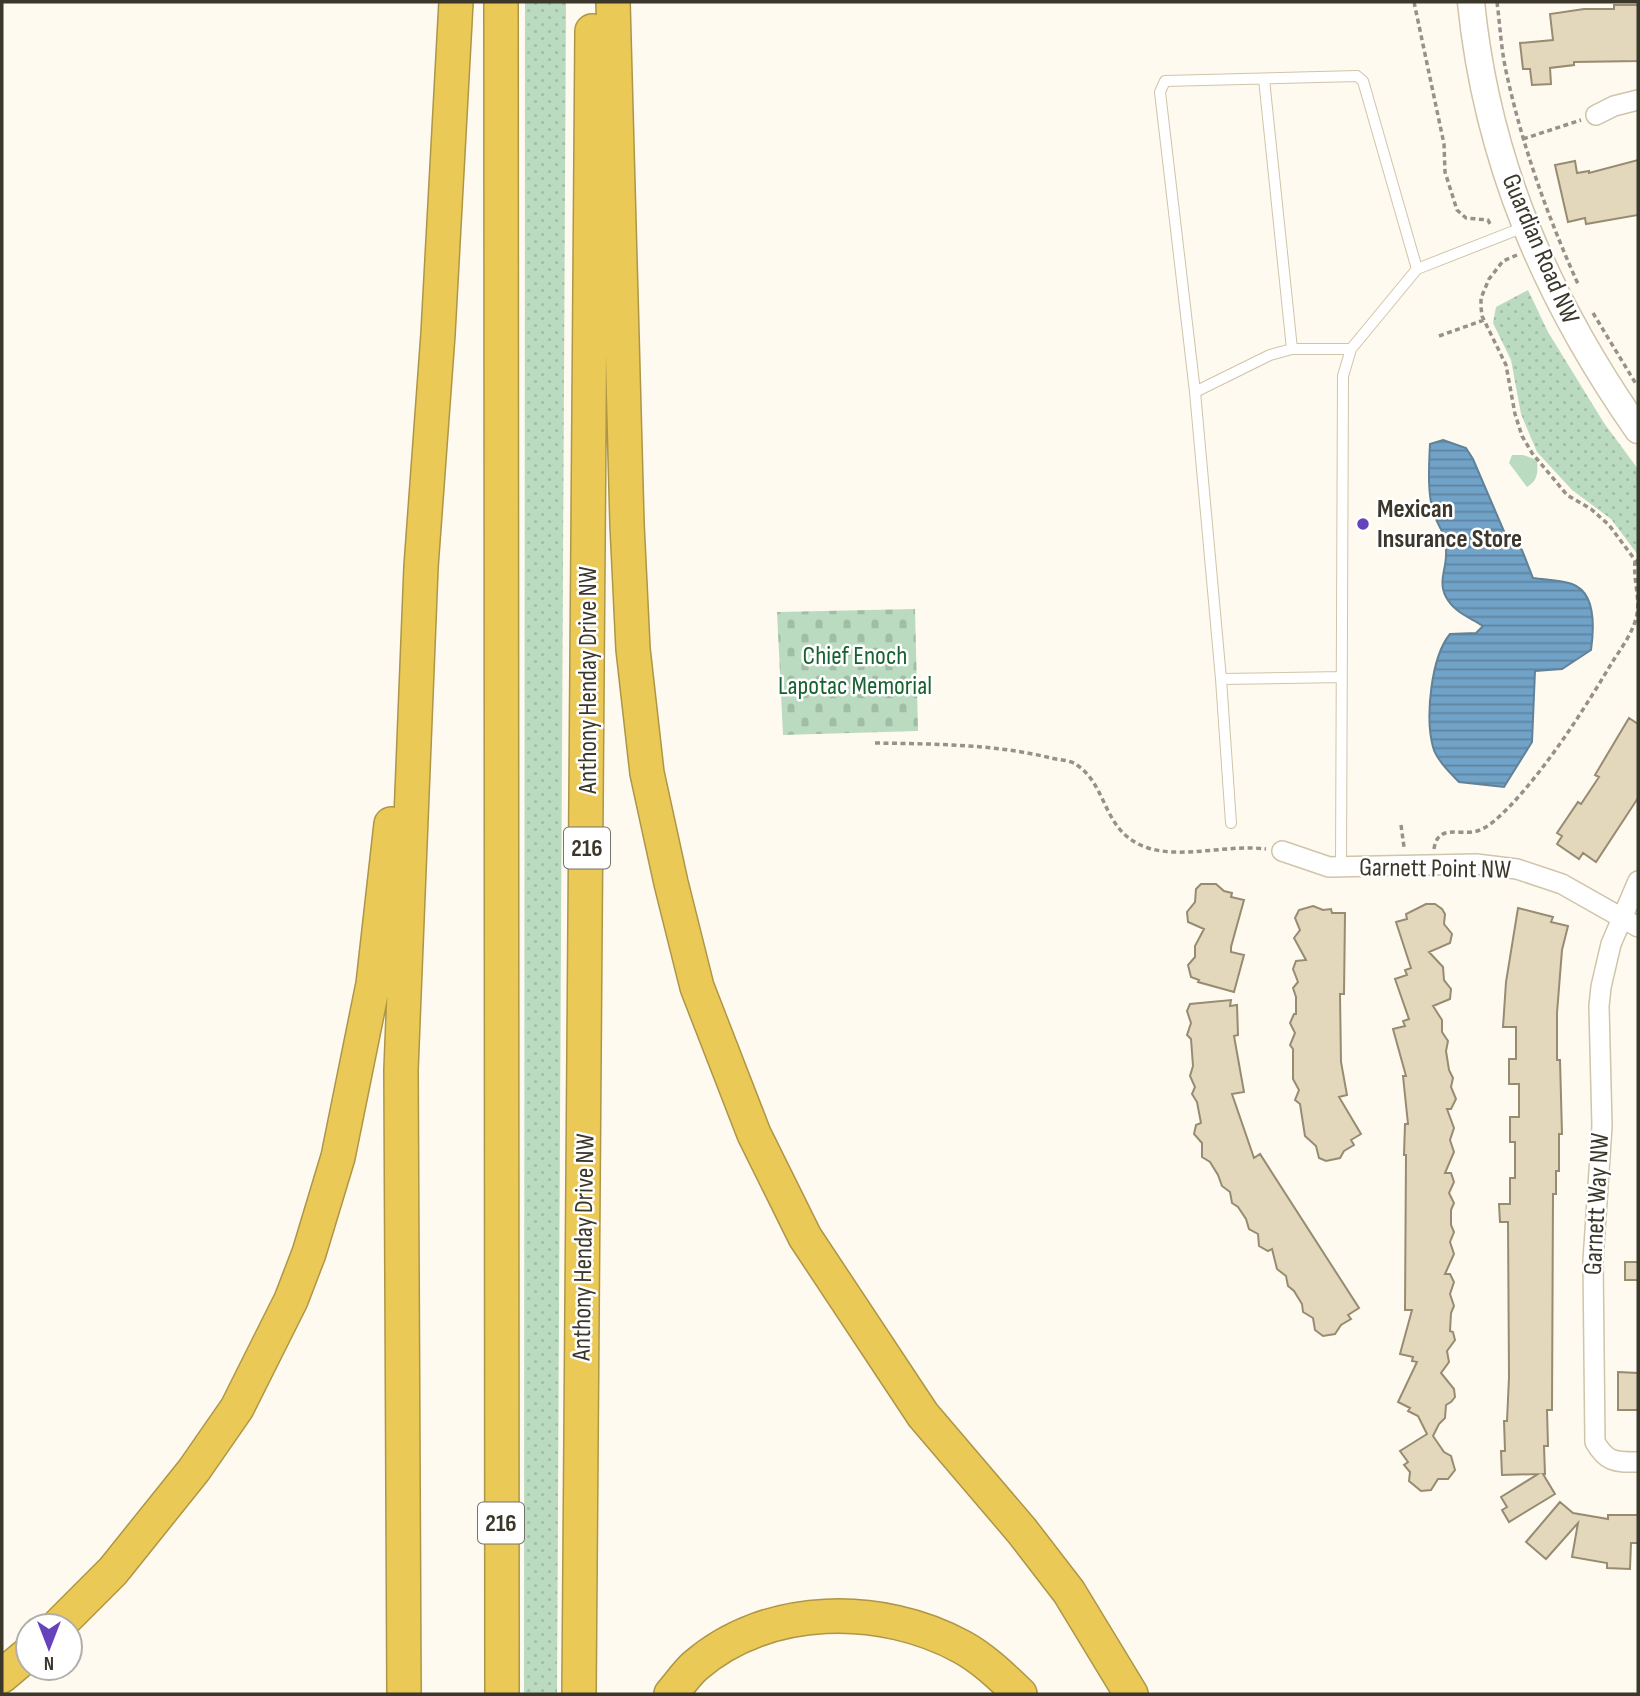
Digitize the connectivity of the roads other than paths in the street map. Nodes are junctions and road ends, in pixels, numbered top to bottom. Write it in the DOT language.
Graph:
graph roads {
  1 [pos="456,2"];
  2 [pos="501,2"];
  3 [pos="592,2"];
  4 [pos="613,2"];
  5 [pos="1472,7"];
  6 [pos="1264,79"];
  7 [pos="1638,100"];
  8 [pos="1596,115"];
  9 [pos="1530,238"];
  10 [pos="1417,269"];
  11 [pos="1292,349"];
  12 [pos="1351,349"];
  13 [pos="1195,392"];
  14 [pos="1638,430"];
  15 [pos="421,568"];
  16 [pos="1342,677"];
  17 [pos="1221,679"];
  18 [pos="1231,823"];
  19 [pos="1282,851"];
  20 [pos="1341,867"];
  21 [pos="1638,881"];
  22 [pos="1630,922"];
  23 [pos="1638,1462"];
  24 [pos="1069,1592"];
  25 [pos="72,1612"];
  26 [pos="404,1694"];
  27 [pos="502,1694"];
  28 [pos="579,1694"];
  29 [pos="671,1694"];
  30 [pos="1020,1694"];
  31 [pos="1111,1694"];
  32 [pos="1130,1694"];
  1 -- 15 [label="highway"];
  2 -- 27 [label="highway, 216"];
  3 -- 28 [label="highway, Anthony Henday Drive NW / 216"];
  4 -- 24 [label="highway"];
  5 -- 9 [label="main road, Guardian Road NW"];
  6 -- 10 [label="lane"];
  6 -- 11 [label="lane"];
  6 -- 13 [label="lane"];
  7 -- 8 [label="street"];
  9 -- 10 [label="lane"];
  9 -- 14 [label="main road, Guardian Road NW"];
  10 -- 12 [label="lane"];
  11 -- 12 [label="lane"];
  11 -- 13 [label="lane"];
  12 -- 16 [label="lane"];
  13 -- 17 [label="lane"];
  15 -- 25 [label="highway"];
  15 -- 26 [label="highway"];
  16 -- 17 [label="lane"];
  16 -- 20 [label="lane"];
  17 -- 18 [label="lane"];
  19 -- 20 [label="street, Garnett Point NW"];
  20 -- 22 [label="street, Garnett Point NW"];
  21 -- 22 [label="street, Garnett Way NW"];
  22 -- 23 [label="street, Garnett Way NW"];
  24 -- 31 [label="highway"];
  24 -- 32 [label="highway"];
  29 -- 30 [label="highway"];
}
